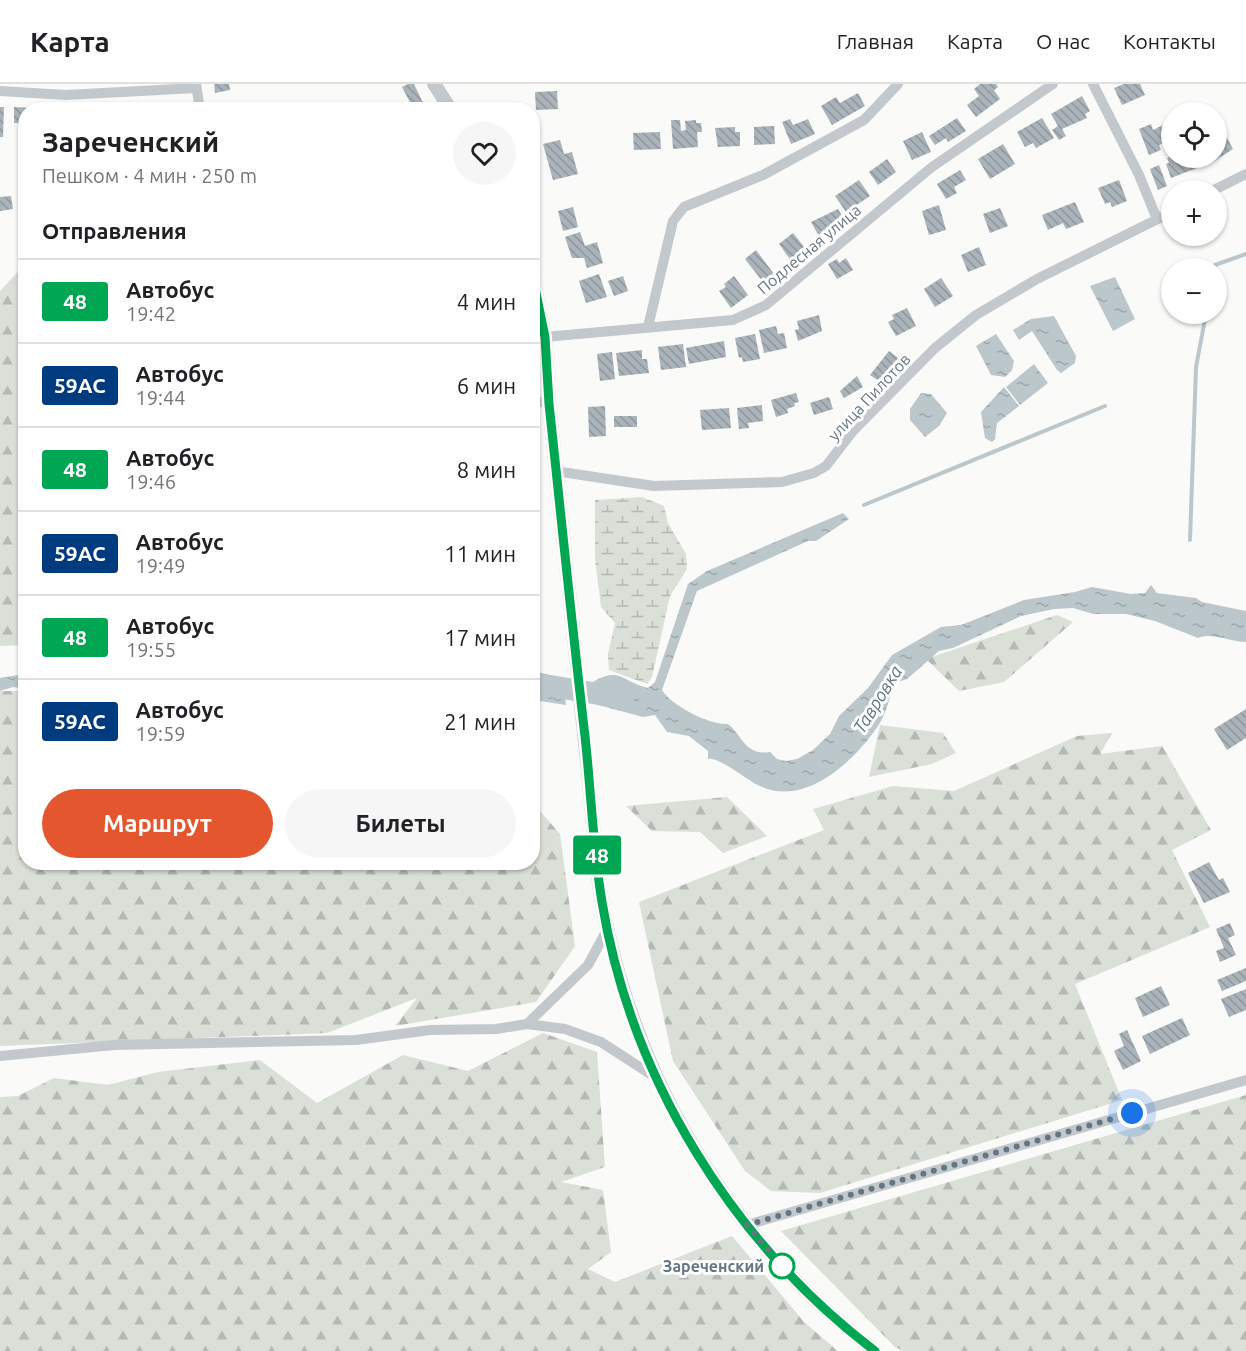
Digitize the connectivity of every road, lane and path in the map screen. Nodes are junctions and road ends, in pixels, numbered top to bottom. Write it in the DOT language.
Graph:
graph roads {
  1 [pos="434,84"];
  2 [pos="898,84"];
  3 [pos="1053,84"];
  4 [pos="1093,84"];
  5 [pos="196,86"];
  6 [pos="0,91"];
  7 [pos="199,102"];
  8 [pos="446,102"];
  9 [pos="1246,174"];
  10 [pos="1227,184"];
  11 [pos="1161,217"];
  12 [pos="1156,219"];
  13 [pos="540,313"];
  14 [pos="648,327"];
  15 [pos="545,337"];
  16 [pos="540,402"];
  17 [pos="549,404"];
  18 [pos="555,471"];
  19 [pos="607,930"];
  20 [pos="527,1024"];
  21 [pos="0,1056"];
  22 [pos="656,1077"];
  23 [pos="1246,1080"];
  24 [pos="747,1225"];
  25 [pos="875,1351"];
  1 -- 8 [label="street"];
  2 -- 14 [label="street"];
  3 -- 14 [label="street, Подлесная улица"];
  4 -- 12 [label="street"];
  5 -- 6 [label="street"];
  5 -- 7 [label="street"];
  9 -- 10 [label="street"];
  11 -- 12 [label="street, улица Пилотов"];
  12 -- 18 [label="street, улица Пилотов"];
  13 -- 15 [label="street"];
  14 -- 15 [label="street, Подлесная улица"];
  15 -- 17 [label="street"];
  16 -- 17 [label="street"];
  17 -- 18 [label="street"];
  18 -- 19 [label="street"];
  19 -- 20 [label="street"];
  19 -- 22 [label="street"];
  20 -- 21 [label="street"];
  20 -- 22 [label="street"];
  22 -- 24 [label="street"];
  23 -- 24 [label="street"];
  24 -- 25 [label="street"];
}
